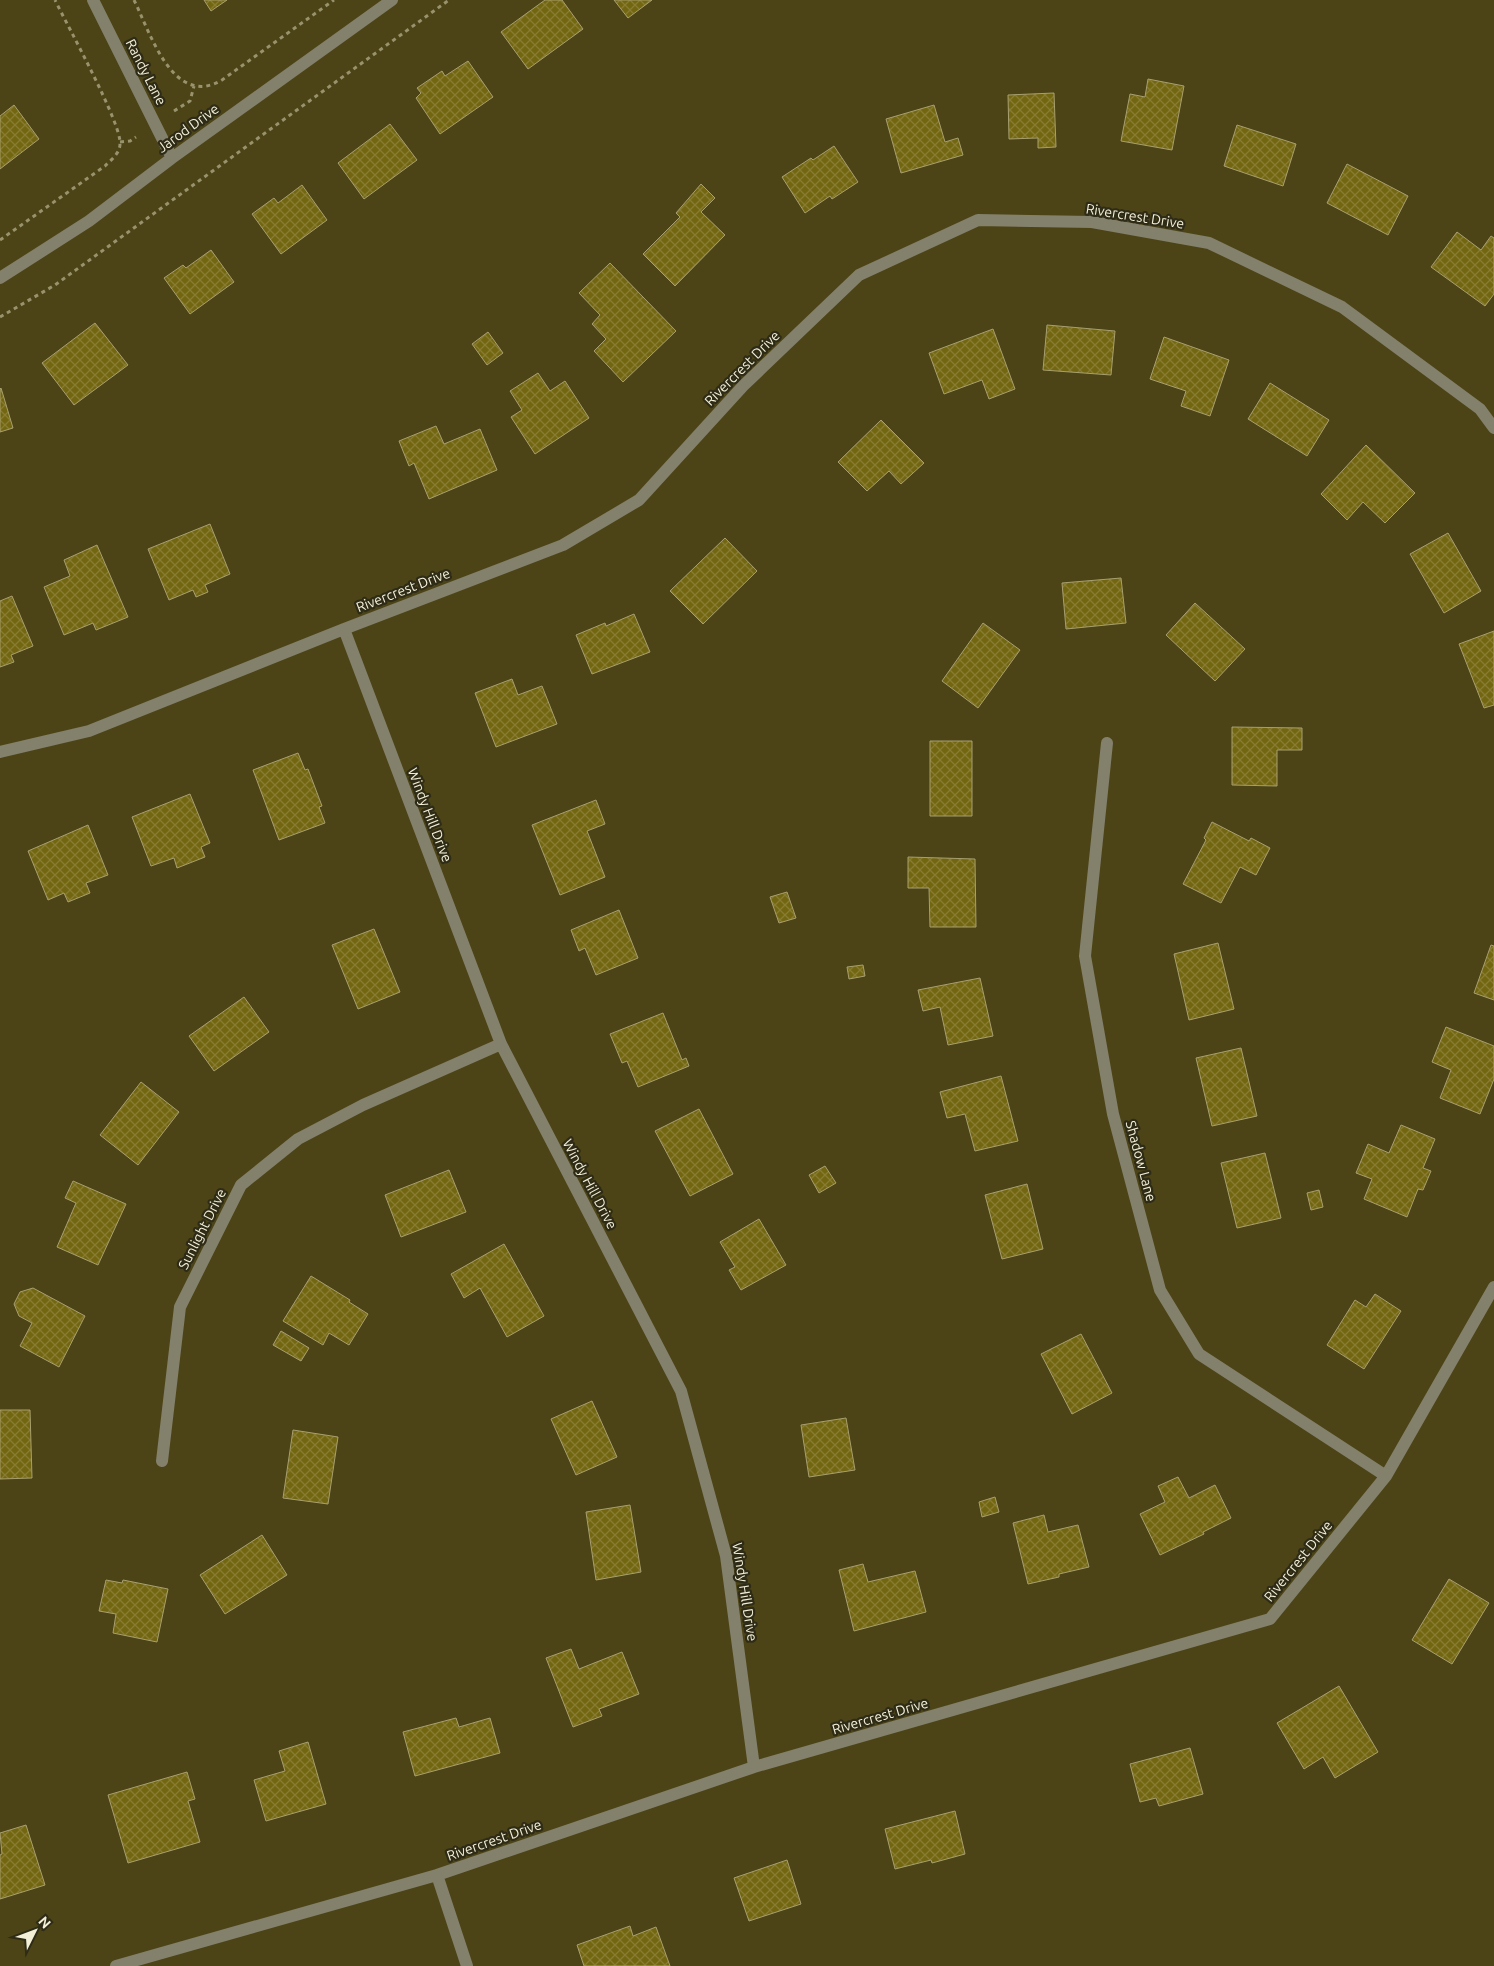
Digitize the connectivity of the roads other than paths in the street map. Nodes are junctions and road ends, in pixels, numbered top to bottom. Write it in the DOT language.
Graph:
graph roads {
  1 [pos="93,0"];
  2 [pos="392,0"];
  3 [pos="172,158"];
  4 [pos="0,278"];
  5 [pos="1494,428"];
  6 [pos="344,629"];
  7 [pos="1107,743"];
  8 [pos="0,752"];
  9 [pos="501,1044"];
  10 [pos="1494,1287"];
  11 [pos="162,1461"];
  12 [pos="1386,1476"];
  13 [pos="754,1767"];
  14 [pos="437,1875"];
  15 [pos="116,1966"];
  16 [pos="467,1966"];
  1 -- 3 [label="street, Randy Lane"];
  2 -- 3 [label="street, Jarod Drive"];
  3 -- 4 [label="street, Jarod Drive"];
  5 -- 6 [label="street, Rivercrest Drive"];
  6 -- 8 [label="street, Rivercrest Drive"];
  6 -- 9 [label="street, Windy Hill Drive"];
  7 -- 12 [label="street, Shadow Lane"];
  9 -- 11 [label="street, Sunlight Drive"];
  9 -- 13 [label="street, Windy Hill Drive"];
  10 -- 12 [label="street, Rivercrest Drive"];
  12 -- 13 [label="street, Rivercrest Drive"];
  13 -- 14 [label="street, Rivercrest Drive"];
  14 -- 15 [label="street, Rivercrest Drive"];
  14 -- 16 [label="street"];
}
